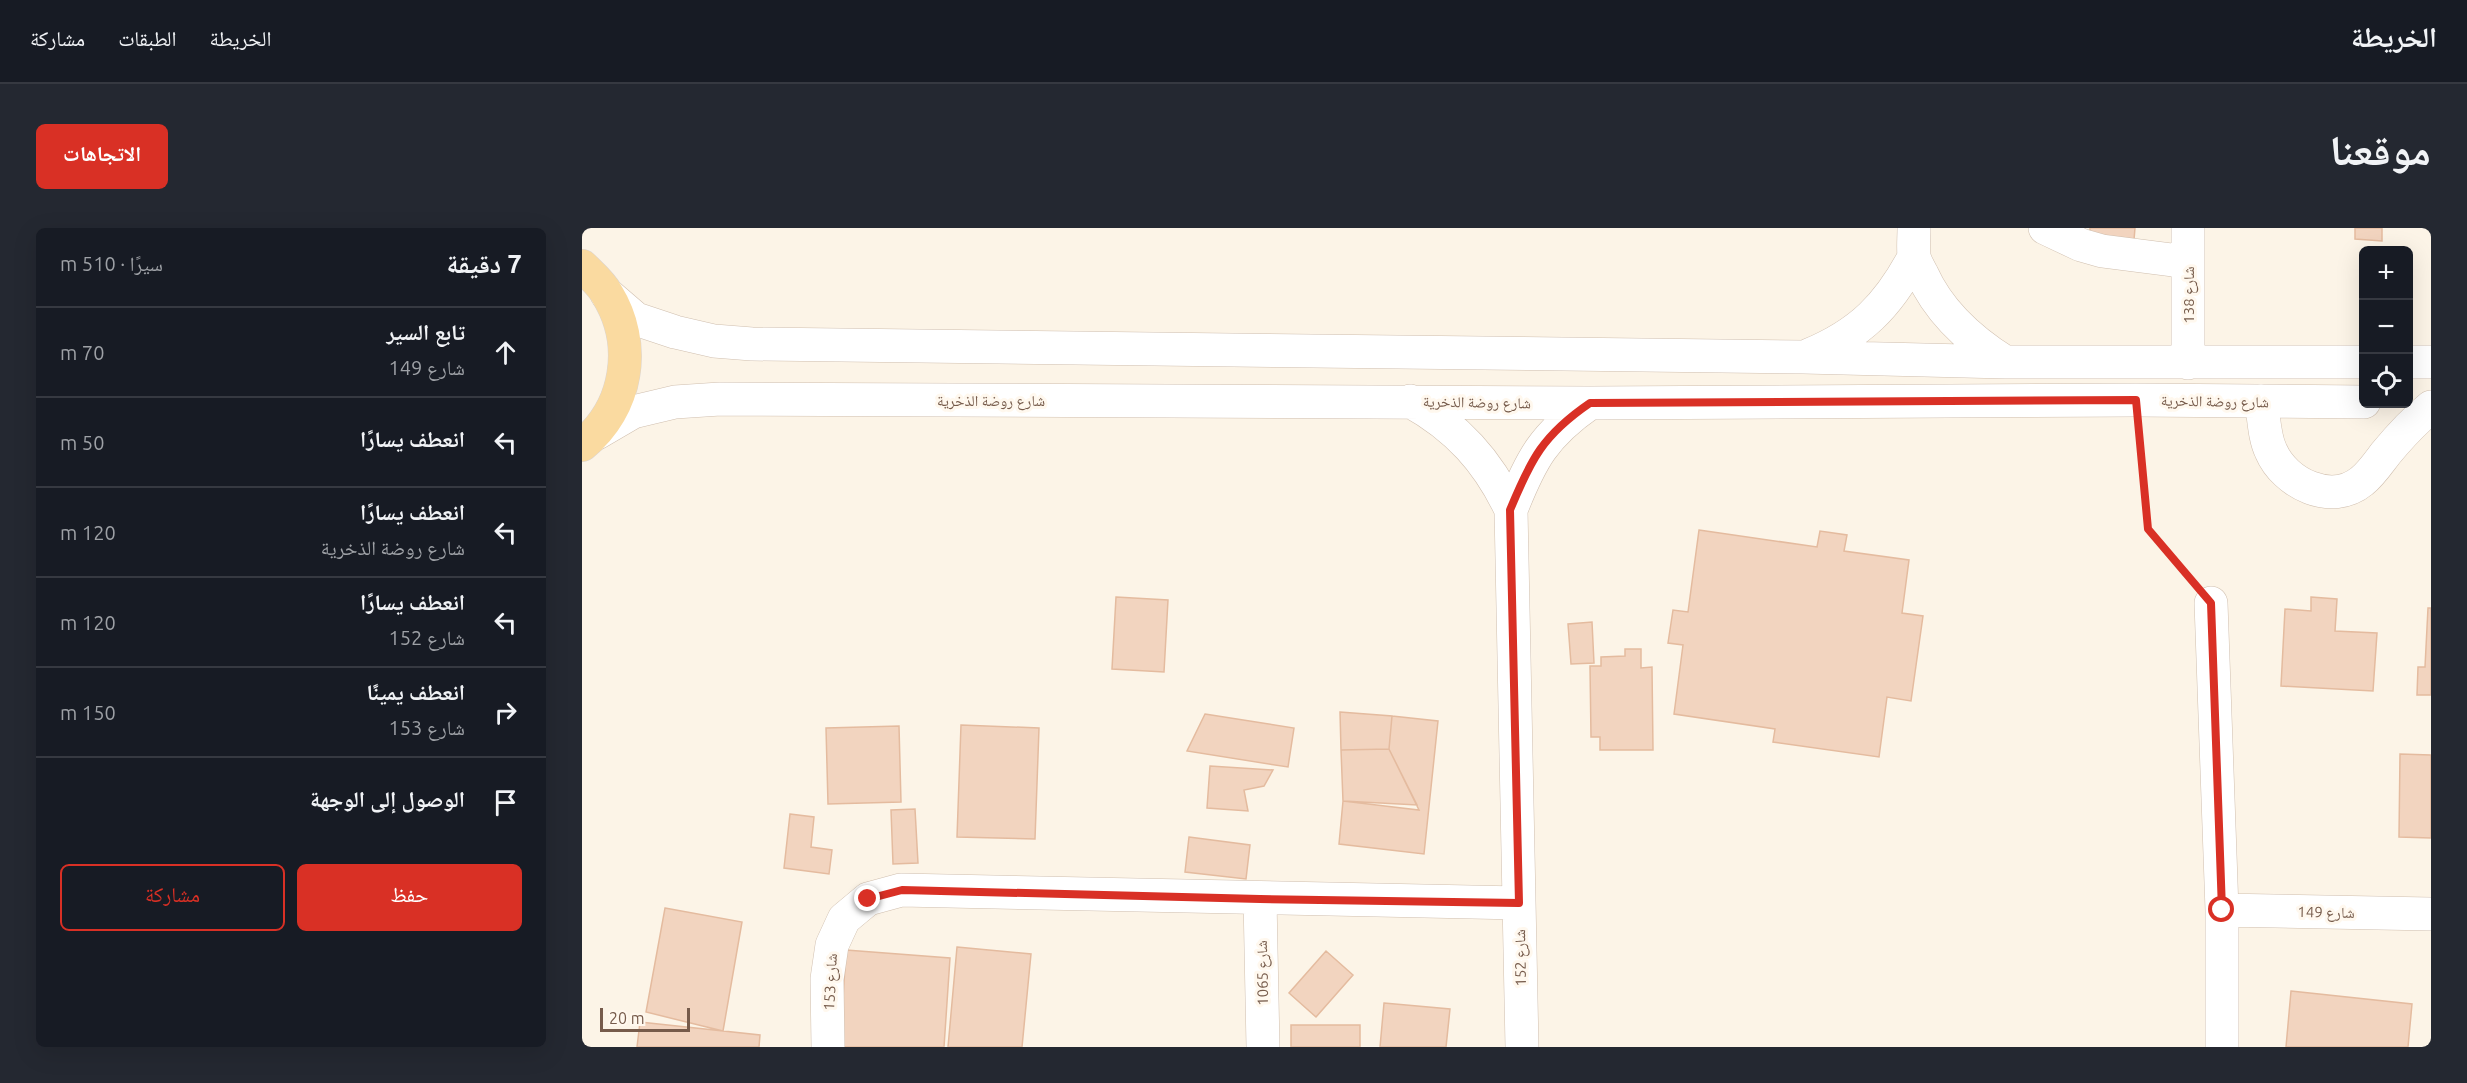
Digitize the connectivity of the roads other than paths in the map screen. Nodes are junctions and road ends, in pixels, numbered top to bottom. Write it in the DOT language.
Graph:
graph roads {
  1 [pos="2045,228"];
  2 [pos="2188,228"];
  3 [pos="1914,243"];
  4 [pos="2188,262"];
  5 [pos="582,266"];
  6 [pos="607,294"];
  7 [pos="1803,357"];
  8 [pos="2005,362"];
  9 [pos="2359,362"];
  10 [pos="2413,362"];
  11 [pos="2431,362"];
  12 [pos="2188,363"];
  13 [pos="1410,401"];
  14 [pos="2261,401"];
  15 [pos="2359,402"];
  16 [pos="1590,403"];
  17 [pos="2413,403"];
  18 [pos="2431,405"];
  19 [pos="590,439"];
  20 [pos="1510,510"];
  21 [pos="2211,603"];
  22 [pos="1260,899"];
  23 [pos="1519,903"];
  24 [pos="2222,910"];
  25 [pos="2431,914"];
  26 [pos="828,1047"];
  27 [pos="1263,1047"];
  28 [pos="1522,1047"];
  29 [pos="2222,1047"];
  1 -- 4 [label="street"];
  2 -- 4 [label="street, شارع 138"];
  3 -- 7 [label="street"];
  3 -- 8 [label="street"];
  4 -- 12 [label="street, شارع 138"];
  5 -- 6 [label="main road"];
  6 -- 7 [label="street"];
  6 -- 19 [label="main road"];
  7 -- 8 [label="street"];
  8 -- 12 [label="street"];
  9 -- 12 [label="street"];
  10 -- 11 [label="street"];
  13 -- 16 [label="street, شارع روضة الذخرية"];
  13 -- 19 [label="street, شارع روضة الذخرية"];
  13 -- 20 [label="street, شارع 152"];
  14 -- 15 [label="street, شارع روضة الذخرية"];
  14 -- 16 [label="street, شارع روضة الذخرية"];
  14 -- 18 [label="street"];
  16 -- 20 [label="street, شارع 152"];
  17 -- 18 [label="street"];
  20 -- 23 [label="street, شارع 152"];
  21 -- 24 [label="street"];
  22 -- 23 [label="street, شارع 153"];
  22 -- 26 [label="street, شارع 153"];
  22 -- 27 [label="street, شارع 1065"];
  23 -- 28 [label="street, شارع 152"];
  24 -- 25 [label="street, شارع 149"];
  24 -- 29 [label="street"];
}
